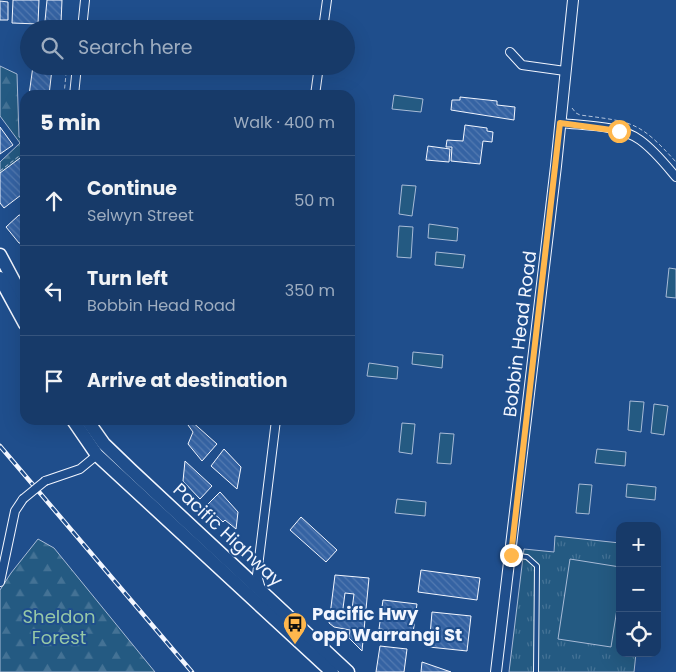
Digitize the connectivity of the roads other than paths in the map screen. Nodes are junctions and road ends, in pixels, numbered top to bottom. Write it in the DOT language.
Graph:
graph roads {
  1 [pos="85,0"];
  2 [pos="327,0"];
  3 [pos="574,0"];
  4 [pos="83,20"];
  5 [pos="324,20"];
  6 [pos="510,52"];
  7 [pos="566,71"];
  8 [pos="76,75"];
  9 [pos="318,75"];
  10 [pos="75,90"];
  11 [pos="316,90"];
  12 [pos="560,123"];
  13 [pos="676,177"];
  14 [pos="0,255"];
  15 [pos="0,278"];
  16 [pos="20,293"];
  17 [pos="20,315"];
  18 [pos="76,425"];
  19 [pos="91,425"];
  20 [pos="275,425"];
  21 [pos="97,455"];
  22 [pos="511,555"];
  23 [pos="0,582"];
  24 [pos="261,589"];
  25 [pos="332,672"];
  26 [pos="348,672"];
  27 [pos="496,672"];
  28 [pos="536,672"];
  1 -- 4 [label="street"];
  2 -- 5 [label="street"];
  3 -- 7 [label="main road, Bobbin Head Road"];
  6 -- 7 [label="street"];
  7 -- 12 [label="main road, Bobbin Head Road"];
  8 -- 10 [label="street"];
  9 -- 11 [label="street"];
  12 -- 13 [label="street"];
  12 -- 22 [label="main road, Bobbin Head Road"];
  14 -- 16 [label="highway"];
  15 -- 17 [label="highway"];
  18 -- 21 [label="highway, Pacific Highway"];
  19 -- 24 [label="highway, Pacific Highway"];
  20 -- 24 [label="street"];
  21 -- 23 [label="street, bridge"];
  21 -- 25 [label="highway, Pacific Highway"];
  22 -- 27 [label="main road, Bobbin Head Road"];
  22 -- 28 [label="lane"];
  24 -- 26 [label="highway, Pacific Highway"];
}
